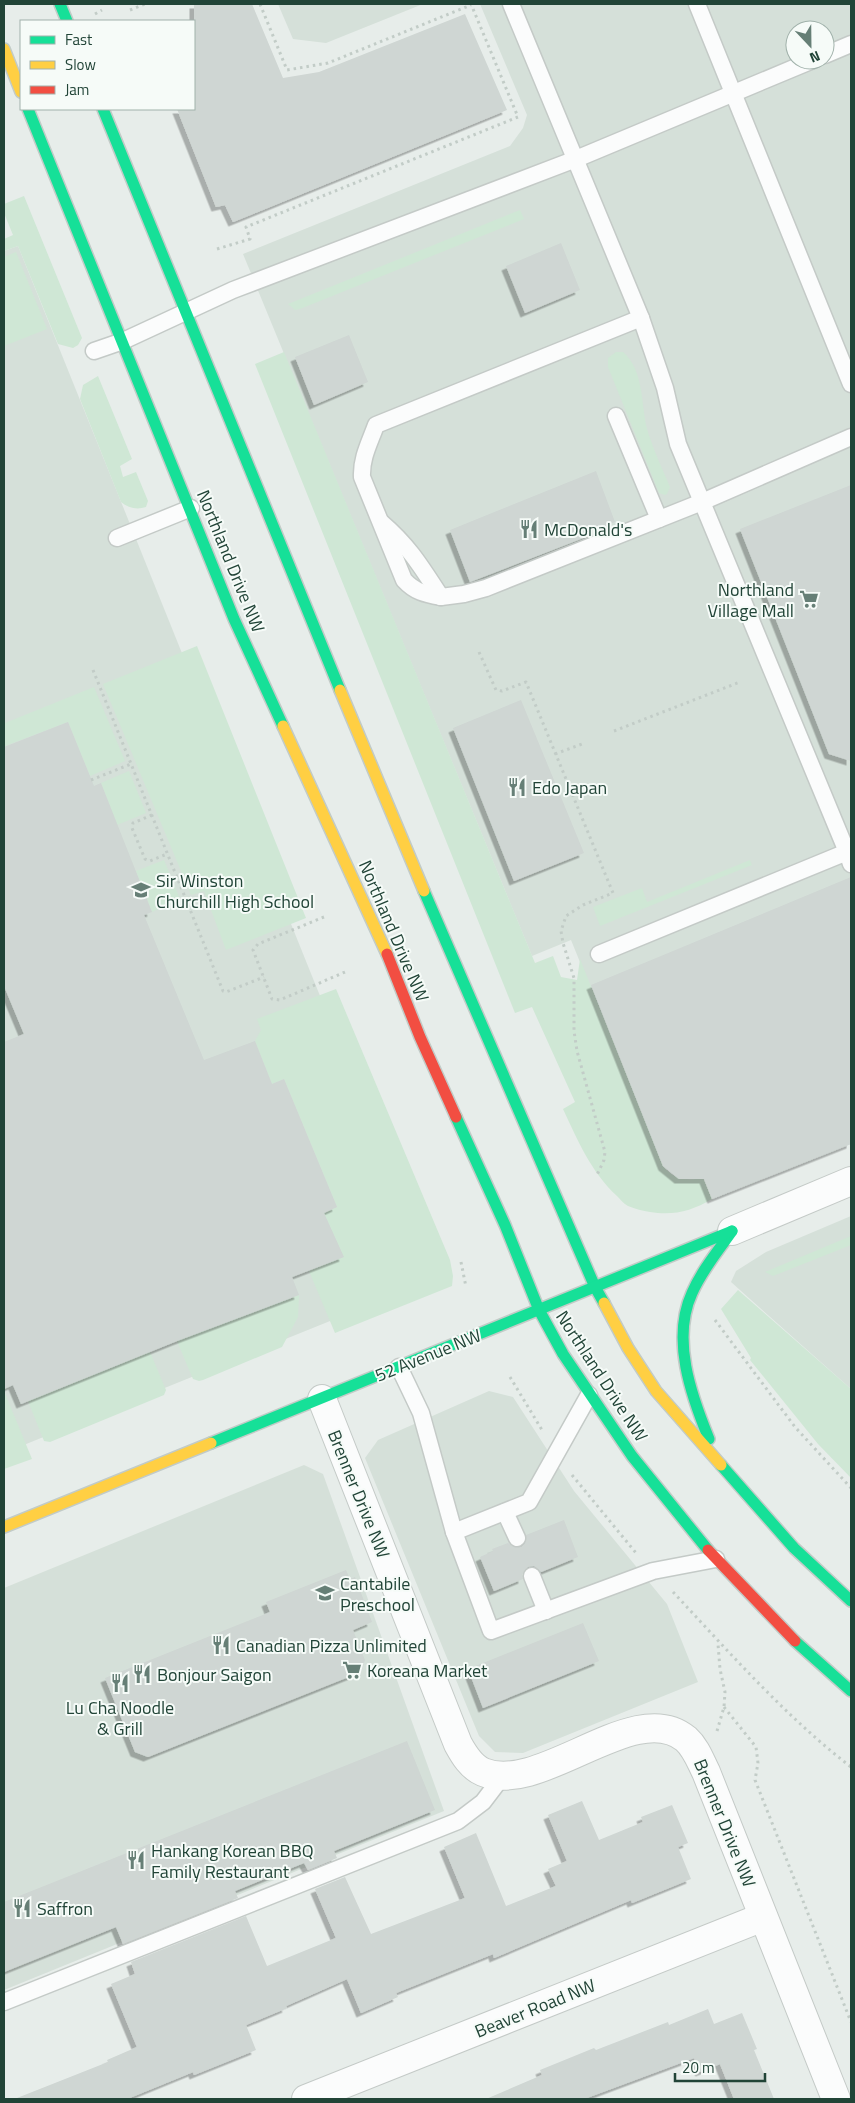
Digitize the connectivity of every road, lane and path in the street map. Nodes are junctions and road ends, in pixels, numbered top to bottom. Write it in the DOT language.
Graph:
graph roads {
  1 [pos="60,4"];
  2 [pos="145,4"];
  3 [pos="260,4"];
  4 [pos="471,4"];
  5 [pos="511,4"];
  6 [pos="697,4"];
  7 [pos="130,10"];
  8 [pos="67,20"];
  9 [pos="851,44"];
  10 [pos="4,49"];
  11 [pos="835,51"];
  12 [pos="790,70"];
  13 [pos="20,89"];
  14 [pos="734,93"];
  15 [pos="28,110"];
  16 [pos="103,110"];
  17 [pos="576,159"];
  18 [pos="217,249"];
  19 [pos="185,313"];
  20 [pos="640,318"];
  21 [pos="123,340"];
  22 [pos="94,351"];
  23 [pos="851,384"];
  24 [pos="616,416"];
  25 [pos="851,437"];
  26 [pos="702,502"];
  27 [pos="190,508"];
  28 [pos="658,519"];
  29 [pos="382,523"];
  30 [pos="117,538"];
  31 [pos="441,597"];
  32 [pos="479,652"];
  33 [pos="93,670"];
  34 [pos="740,682"];
  35 [pos="614,731"];
  36 [pos="582,744"];
  37 [pos="556,754"];
  38 [pos="131,764"];
  39 [pos="91,780"];
  40 [pos="152,815"];
  41 [pos="167,854"];
  42 [pos="850,855"];
  43 [pos="324,917"];
  44 [pos="599,954"];
  45 [pos="345,972"];
  46 [pos="264,977"];
  47 [pos="596,1177"];
  48 [pos="851,1181"];
  49 [pos="732,1230"];
  50 [pos="461,1262"];
  51 [pos="466,1287"];
  52 [pos="595,1287"];
  53 [pos="539,1310"];
  54 [pos="710,1316"];
  55 [pos="399,1367"];
  56 [pos="589,1395"];
  57 [pos="322,1399"];
  58 [pos="722,1466"];
  59 [pos="851,1488"];
  60 [pos="505,1512"];
  61 [pos="4,1527"];
  62 [pos="454,1532"];
  63 [pos="517,1538"];
  64 [pos="716,1558"];
  65 [pos="532,1576"];
  66 [pos="851,1602"];
  67 [pos="546,1611"];
  68 [pos="718,1643"];
  69 [pos="851,1691"];
  70 [pos="724,1707"];
  71 [pos="696,1752"];
  72 [pos="502,1777"];
  73 [pos="763,1917"];
  74 [pos="4,2002"];
  75 [pos="851,2022"];
  76 [pos="306,2099"];
  77 [pos="836,2099"];
  1 -- 8 [label="street"];
  2 -- 7 [label="path"];
  3 -- 4 [label="path"];
  4 -- 18 [label="path"];
  5 -- 17 [label="lane"];
  6 -- 14 [label="lane"];
  9 -- 11 [label="lane"];
  10 -- 13 [label="street"];
  12 -- 14 [label="lane"];
  14 -- 17 [label="lane"];
  14 -- 23 [label="lane"];
  15 -- 21 [label="street, Northland Drive NW"];
  16 -- 19 [label="street, Northland Drive NW"];
  17 -- 19 [label="lane"];
  17 -- 20 [label="lane"];
  19 -- 21 [label="lane"];
  19 -- 52 [label="street, Northland Drive NW"];
  20 -- 26 [label="lane"];
  20 -- 29 [label="lane"];
  21 -- 22 [label="lane"];
  21 -- 27 [label="street, Northland Drive NW"];
  24 -- 28 [label="lane"];
  25 -- 26 [label="lane"];
  26 -- 28 [label="lane"];
  26 -- 42 [label="lane"];
  27 -- 30 [label="lane"];
  27 -- 53 [label="street, Northland Drive NW"];
  28 -- 31 [label="lane"];
  29 -- 31 [label="lane"];
  29 -- 31 [label="lane"];
  32 -- 37 [label="path"];
  33 -- 38 [label="path"];
  34 -- 35 [label="path"];
  36 -- 37 [label="path"];
  37 -- 47 [label="path"];
  38 -- 39 [label="path"];
  38 -- 40 [label="path"];
  40 -- 41 [label="path"];
  40 -- 41 [label="path"];
  41 -- 46 [label="path"];
  42 -- 44 [label="lane"];
  43 -- 46 [label="path"];
  45 -- 46 [label="path"];
  48 -- 49 [label="street, 52 Avenue NW"];
  49 -- 52 [label="street, 52 Avenue NW"];
  49 -- 58 [label="street"];
  50 -- 51 [label="path"];
  52 -- 53 [label="street, 52 Avenue NW"];
  52 -- 58 [label="street, Northland Drive NW"];
  53 -- 55 [label="street, 52 Avenue NW"];
  53 -- 56 [label="street, Northland Drive NW"];
  54 -- 59 [label="path"];
  55 -- 57 [label="street, 52 Avenue NW"];
  55 -- 62 [label="lane"];
  56 -- 60 [label="lane"];
  56 -- 64 [label="street, Northland Drive NW"];
  57 -- 61 [label="street, 52 Avenue NW"];
  57 -- 72 [label="street, Brenner Drive NW"];
  58 -- 66 [label="street, Northland Drive NW"];
  60 -- 62 [label="lane"];
  60 -- 63 [label="lane"];
  62 -- 67 [label="lane"];
  64 -- 67 [label="lane"];
  64 -- 69 [label="street, Northland Drive NW"];
  65 -- 67 [label="lane"];
  68 -- 70 [label="path"];
  70 -- 71 [label="path"];
  70 -- 75 [label="path"];
  71 -- 72 [label="street, Brenner Drive NW"];
  71 -- 73 [label="street, Brenner Drive NW"];
  72 -- 74 [label="lane"];
  73 -- 76 [label="street, Beaver Road NW"];
  73 -- 77 [label="street, Brenner Drive NW"];
}
